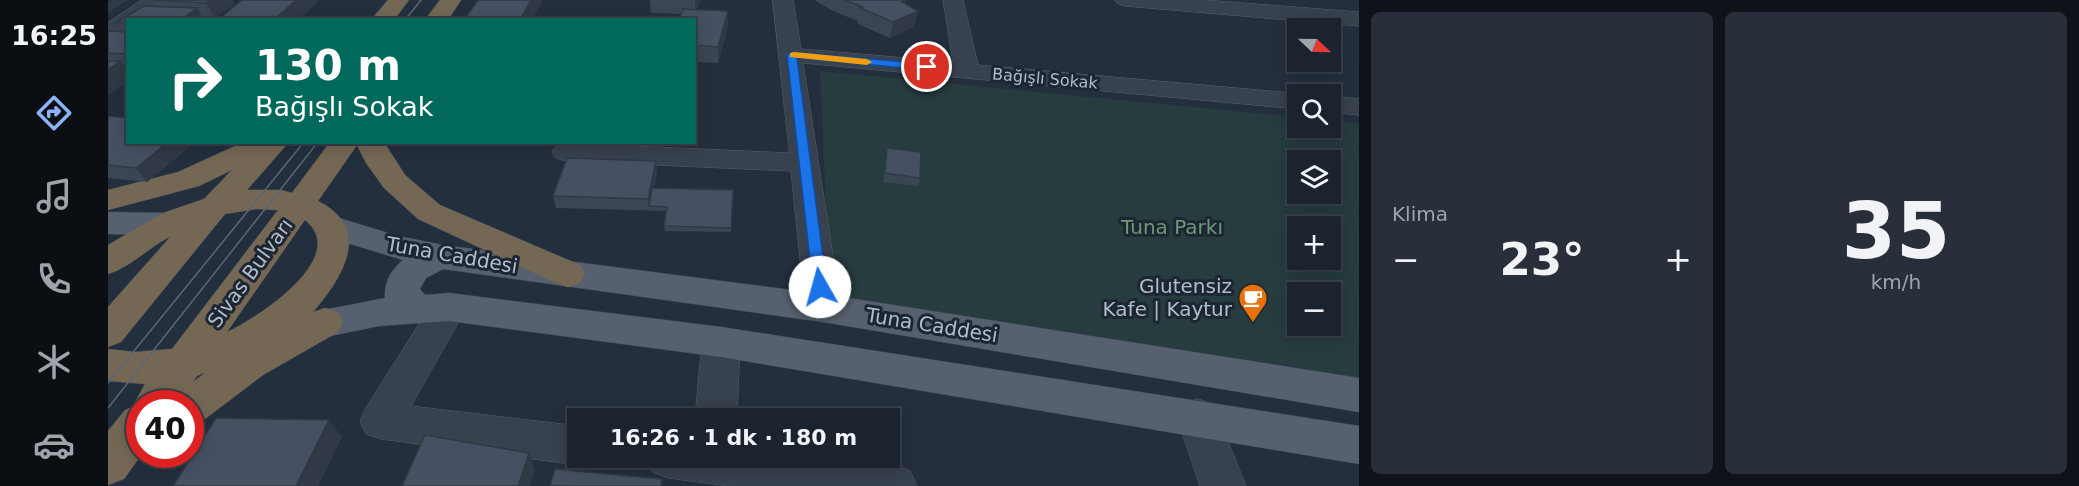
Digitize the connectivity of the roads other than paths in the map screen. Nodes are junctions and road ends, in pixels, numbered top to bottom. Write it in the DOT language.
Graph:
graph roads {
  1 [pos="156,0"];
  2 [pos="399,0"];
  3 [pos="451,0"];
  4 [pos="783,0"];
  5 [pos="953,0"];
  6 [pos="1125,0"];
  7 [pos="130,18"];
  8 [pos="384,18"];
  9 [pos="438,18"];
  10 [pos="1359,19"];
  11 [pos="126,21"];
  12 [pos="108,33"];
  13 [pos="792,55"];
  14 [pos="967,71"];
  15 [pos="1287,100"];
  16 [pos="1341,106"];
  17 [pos="1359,107"];
  18 [pos="262,144"];
  19 [pos="273,144"];
  20 [pos="344,144"];
  21 [pos="371,144"];
  22 [pos="566,152"];
  23 [pos="805,163"];
  24 [pos="108,200"];
  25 [pos="300,205"];
  26 [pos="214,207"];
  27 [pos="108,223"];
  28 [pos="167,224"];
  29 [pos="329,226"];
  30 [pos="443,257"];
  31 [pos="108,262"];
  32 [pos="568,274"];
  33 [pos="436,308"];
  34 [pos="823,308"];
  35 [pos="325,322"];
  36 [pos="108,332"];
  37 [pos="721,342"];
  38 [pos="234,345"];
  39 [pos="184,363"];
  40 [pos="108,364"];
  41 [pos="164,390"];
  42 [pos="1359,395"];
  43 [pos="204,396"];
  44 [pos="717,408"];
  45 [pos="1198,417"];
  46 [pos="126,441"];
  47 [pos="567,445"];
  48 [pos="1359,445"];
  49 [pos="126,461"];
  50 [pos="108,465"];
  51 [pos="712,469"];
  52 [pos="108,477"];
  53 [pos="894,486"];
  54 [pos="1223,486"];
  1 -- 7 [label="street"];
  2 -- 8 [label="highway"];
  3 -- 9 [label="highway"];
  4 -- 13 [label="street"];
  5 -- 14 [label="street"];
  6 -- 10 [label="street"];
  11 -- 12 [label="street"];
  13 -- 14 [label="street, Bağışlı Sokak"];
  13 -- 23 [label="street"];
  14 -- 15 [label="street, Bağışlı Sokak"];
  16 -- 17 [label="street"];
  18 -- 24 [label="highway"];
  19 -- 26 [label="highway"];
  20 -- 25 [label="highway, Sivas Bulvarı"];
  21 -- 32 [label="highway"];
  22 -- 23 [label="street"];
  23 -- 34 [label="street"];
  25 -- 26 [label="highway"];
  25 -- 29 [label="highway"];
  25 -- 39 [label="highway, Sivas Bulvarı"];
  26 -- 28 [label="highway"];
  26 -- 36 [label="highway"];
  27 -- 28 [label="main road"];
  28 -- 31 [label="highway"];
  29 -- 30 [label="main road, Tuna Caddesi"];
  29 -- 38 [label="highway"];
  30 -- 32 [label="main road, Tuna Caddesi"];
  30 -- 33 [label="main road"];
  32 -- 34 [label="main road, Tuna Caddesi"];
  33 -- 35 [label="main road"];
  33 -- 37 [label="main road"];
  33 -- 47 [label="street"];
  34 -- 42 [label="main road, Tuna Caddesi"];
  35 -- 38 [label="main road"];
  35 -- 43 [label="highway"];
  37 -- 44 [label="street"];
  37 -- 45 [label="main road"];
  38 -- 39 [label="highway"];
  39 -- 40 [label="highway"];
  39 -- 41 [label="highway, Sivas Bulvarı"];
  45 -- 48 [label="main road"];
  45 -- 54 [label="street"];
  46 -- 50 [label="highway"];
  49 -- 52 [label="highway"];
  51 -- 53 [label="street"];
}
